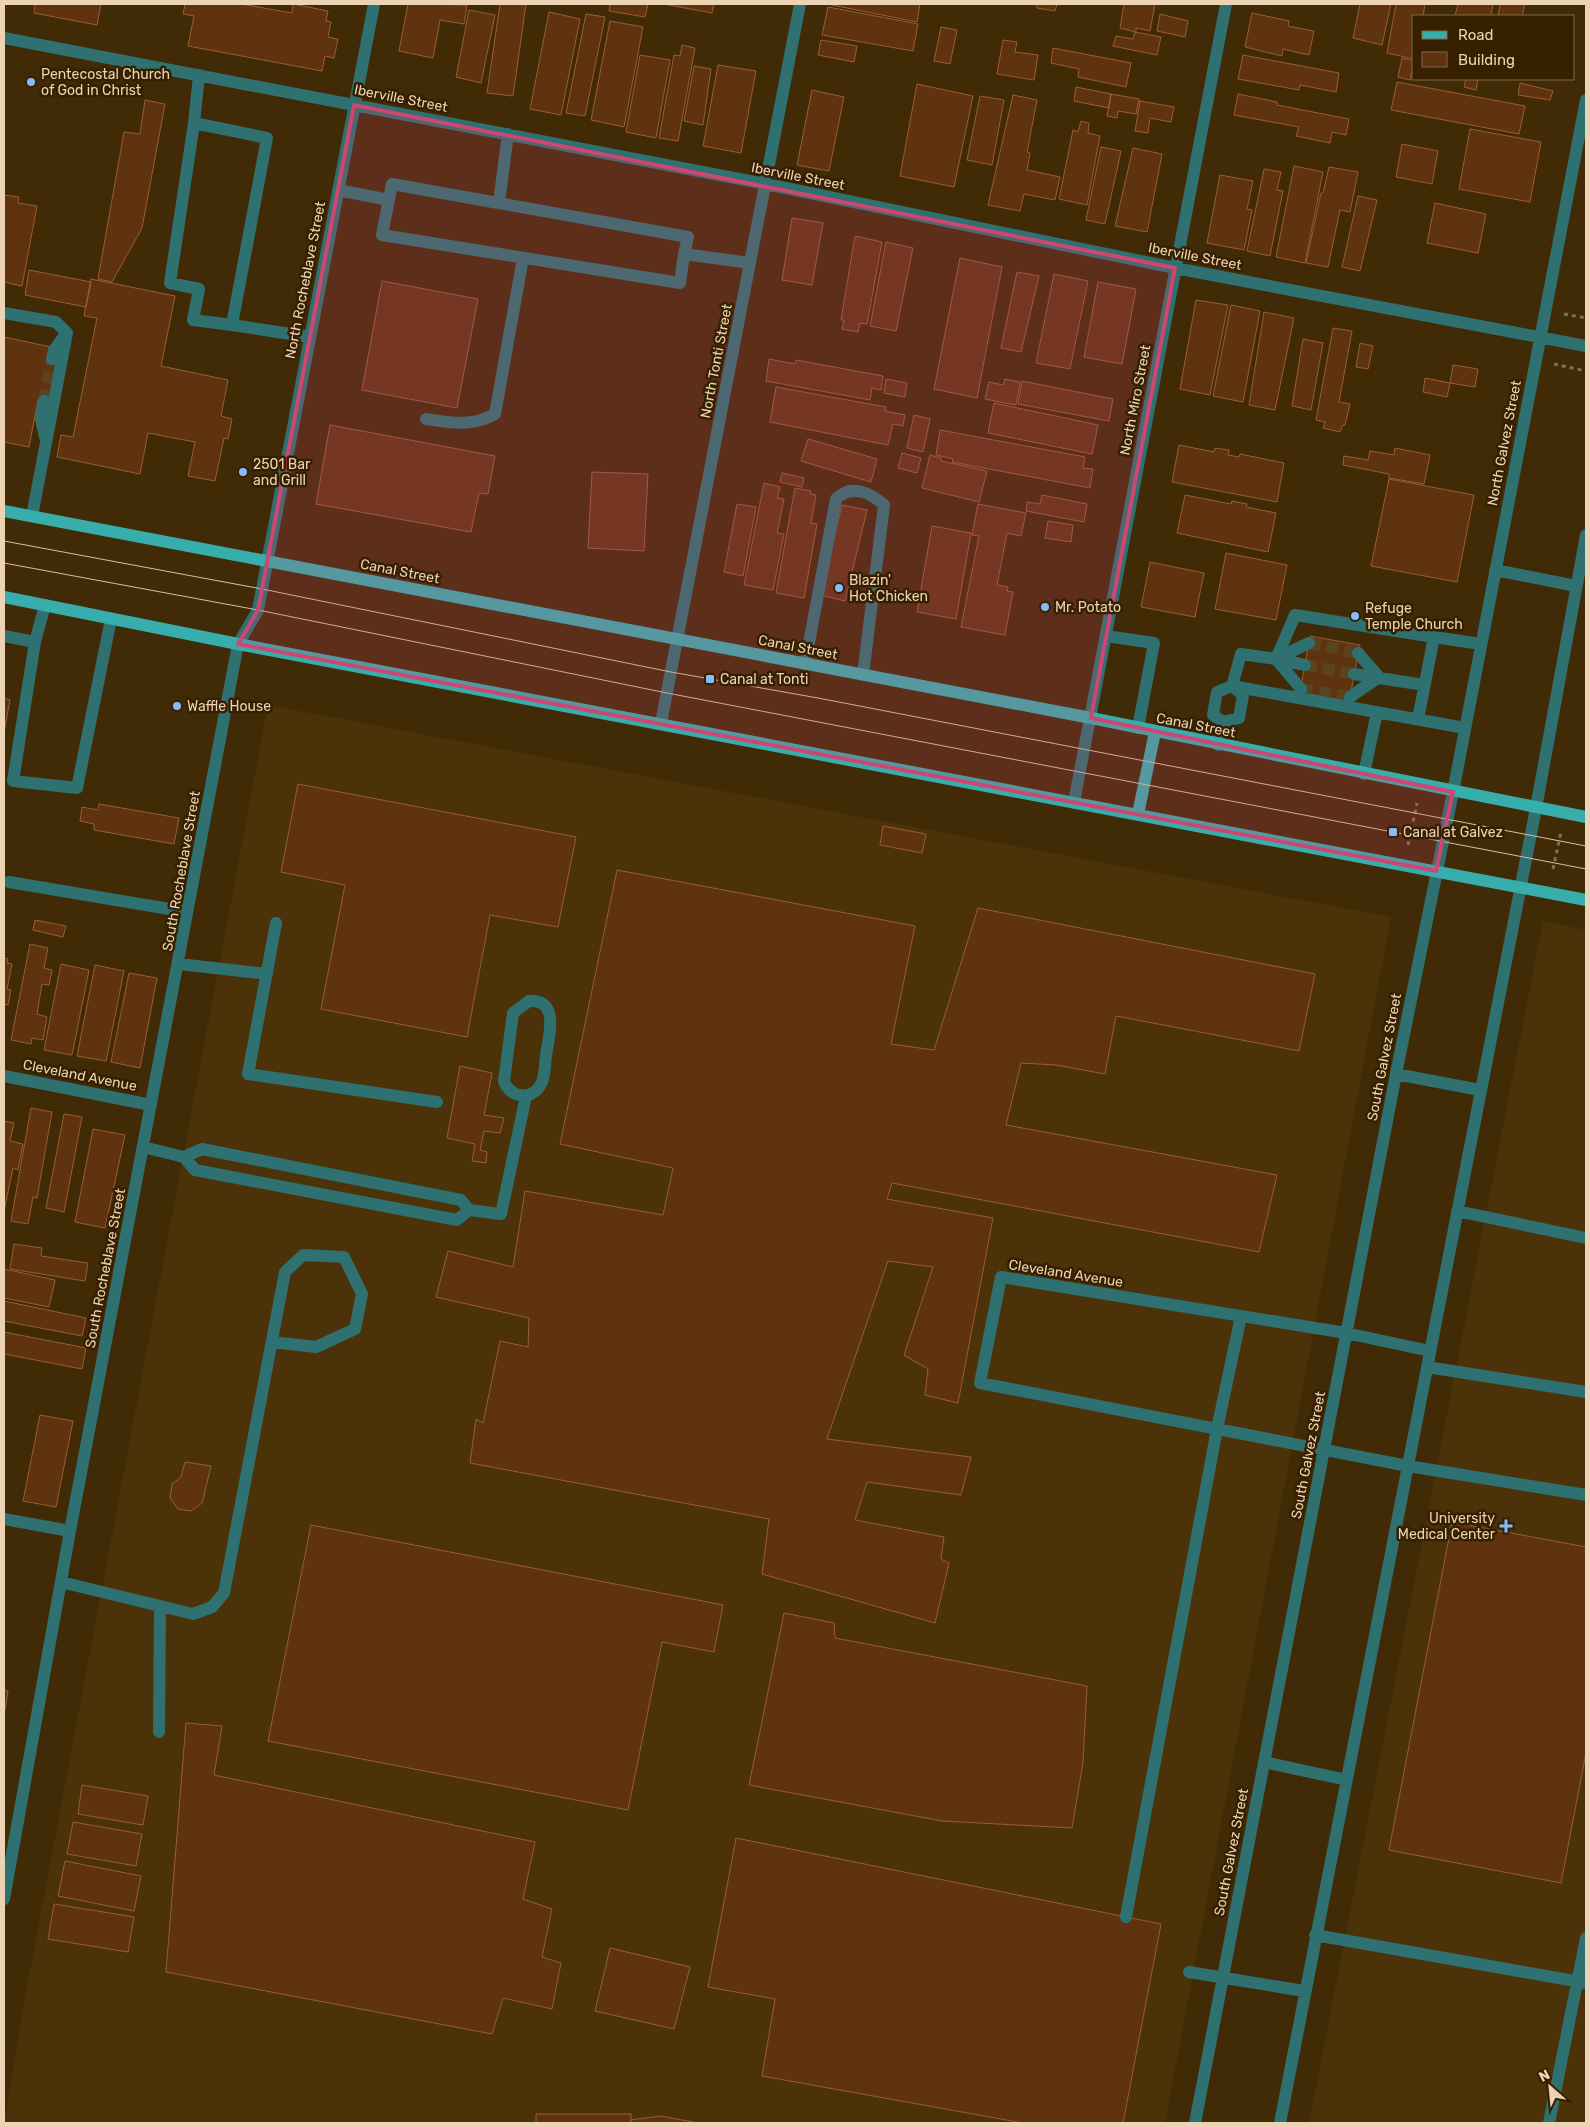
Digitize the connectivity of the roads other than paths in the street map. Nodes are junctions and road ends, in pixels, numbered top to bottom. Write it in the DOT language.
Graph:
graph roads {
  1 [pos="374,4"];
  2 [pos="800,4"];
  3 [pos="1226,4"];
  4 [pos="4,38"];
  5 [pos="199,75"];
  6 [pos="1586,100"];
  7 [pos="354,105"];
  8 [pos="194,124"];
  9 [pos="1584,124"];
  10 [pos="508,134"];
  11 [pos="766,184"];
  12 [pos="338,190"];
  13 [pos="389,200"];
  14 [pos="499,202"];
  15 [pos="684,254"];
  16 [pos="523,258"];
  17 [pos="750,263"];
  18 [pos="1175,268"];
  19 [pos="4,313"];
  20 [pos="232,325"];
  21 [pos="67,333"];
  22 [pos="310,337"];
  23 [pos="1540,338"];
  24 [pos="1586,346"];
  25 [pos="52,359"];
  26 [pos="44,400"];
  27 [pos="426,419"];
  28 [pos="46,442"];
  29 [pos="4,511"];
  30 [pos="32,516"];
  31 [pos="1586,535"];
  32 [pos="267,561"];
  33 [pos="1495,570"];
  34 [pos="1576,586"];
  35 [pos="4,597"];
  36 [pos="45,605"];
  37 [pos="111,619"];
  38 [pos="4,636"];
  39 [pos="1106,636"];
  40 [pos="1434,637"];
  41 [pos="678,640"];
  42 [pos="36,642"];
  43 [pos="1309,643"];
  44 [pos="238,644"];
  45 [pos="1481,644"];
  46 [pos="1358,653"];
  47 [pos="1276,659"];
  48 [pos="805,664"];
  49 [pos="1305,665"];
  50 [pos="1354,674"];
  51 [pos="863,675"];
  52 [pos="1379,677"];
  53 [pos="1424,685"];
  54 [pos="1232,686"];
  55 [pos="1301,689"];
  56 [pos="1350,697"];
  57 [pos="1377,712"];
  58 [pos="1090,718"];
  59 [pos="1418,719"];
  60 [pos="1223,722"];
  61 [pos="661,724"];
  62 [pos="1138,728"];
  63 [pos="1465,728"];
  64 [pos="1155,732"];
  65 [pos="1218,745"];
  66 [pos="1364,774"];
  67 [pos="1453,792"];
  68 [pos="1074,802"];
  69 [pos="1536,808"];
  70 [pos="1138,814"];
  71 [pos="1586,818"];
  72 [pos="1436,871"];
  73 [pos="9,882"];
  74 [pos="1520,887"];
  75 [pos="1586,900"];
  76 [pos="188,912"];
  77 [pos="276,923"];
  78 [pos="179,964"];
  79 [pos="267,974"];
  80 [pos="1396,1074"];
  81 [pos="4,1076"];
  82 [pos="1480,1090"];
  83 [pos="526,1096"];
  84 [pos="437,1102"];
  85 [pos="151,1105"];
  86 [pos="143,1147"];
  87 [pos="184,1158"];
  88 [pos="469,1210"];
  89 [pos="1457,1211"];
  90 [pos="1586,1238"];
  91 [pos="1240,1316"];
  92 [pos="1346,1333"];
  93 [pos="272,1342"];
  94 [pos="1430,1351"];
  95 [pos="1427,1367"];
  96 [pos="1586,1392"];
  97 [pos="1217,1429"];
  98 [pos="1324,1450"];
  99 [pos="1408,1466"];
  100 [pos="1586,1495"];
  101 [pos="4,1519"];
  102 [pos="70,1532"];
  103 [pos="61,1582"];
  104 [pos="160,1606"];
  105 [pos="159,1732"];
  106 [pos="1264,1762"];
  107 [pos="1347,1780"];
  108 [pos="4,1898"];
  109 [pos="1126,1917"];
  110 [pos="1315,1935"];
  111 [pos="1586,1938"];
  112 [pos="1189,1972"];
  113 [pos="1221,1977"];
  114 [pos="1582,1983"];
  115 [pos="1304,1992"];
  116 [pos="1195,2123"];
  117 [pos="1280,2123"];
  118 [pos="1549,2123"];
  1 -- 7 [label="street, North Rocheblave Street"];
  2 -- 11 [label="street, North Tonti Street"];
  3 -- 18 [label="street, North Miro Street"];
  4 -- 5 [label="street, Iberville Street"];
  5 -- 7 [label="street, Iberville Street"];
  5 -- 8 [label="street"];
  6 -- 9 [label="street, North Galvez Street"];
  7 -- 10 [label="street, Iberville Street"];
  7 -- 12 [label="street, North Rocheblave Street"];
  8 -- 20 [label="street"];
  8 -- 20 [label="street"];
  9 -- 23 [label="street, North Galvez Street"];
  10 -- 11 [label="street, Iberville Street"];
  10 -- 14 [label="street"];
  11 -- 17 [label="street, North Tonti Street"];
  11 -- 18 [label="street, Iberville Street"];
  12 -- 13 [label="street"];
  12 -- 22 [label="street, North Rocheblave Street"];
  13 -- 14 [label="street"];
  13 -- 16 [label="street"];
  14 -- 15 [label="street"];
  15 -- 16 [label="street"];
  15 -- 17 [label="street"];
  16 -- 27 [label="street"];
  17 -- 41 [label="street, North Tonti Street"];
  18 -- 23 [label="street, Iberville Street"];
  18 -- 39 [label="street, North Miro Street"];
  19 -- 21 [label="street"];
  20 -- 22 [label="street"];
  21 -- 25 [label="street"];
  21 -- 28 [label="street"];
  22 -- 32 [label="street, North Rocheblave Street"];
  23 -- 24 [label="street, Iberville Street"];
  23 -- 33 [label="street, North Galvez Street"];
  26 -- 28 [label="street"];
  28 -- 30 [label="street"];
  29 -- 30 [label="main road, Canal Street"];
  30 -- 32 [label="main road, Canal Street"];
  31 -- 34 [label="street"];
  32 -- 41 [label="main road, Canal Street"];
  32 -- 44 [label="street, North Rocheblave Street"];
  33 -- 34 [label="street"];
  33 -- 45 [label="street, North Galvez Street"];
  34 -- 69 [label="street"];
  35 -- 36 [label="main road"];
  36 -- 37 [label="main road"];
  36 -- 42 [label="street"];
  37 -- 42 [label="street"];
  37 -- 44 [label="main road"];
  38 -- 42 [label="street"];
  39 -- 58 [label="street, North Miro Street"];
  39 -- 62 [label="street"];
  40 -- 45 [label="street"];
  40 -- 47 [label="street"];
  40 -- 53 [label="street"];
  41 -- 48 [label="main road, Canal Street"];
  41 -- 61 [label="street, North Tonti Street"];
  43 -- 47 [label="street"];
  44 -- 61 [label="main road"];
  44 -- 76 [label="street, South Rocheblave Street"];
  45 -- 63 [label="street, North Galvez Street"];
  46 -- 52 [label="street"];
  47 -- 49 [label="street"];
  47 -- 54 [label="street"];
  47 -- 55 [label="street"];
  48 -- 51 [label="main road, Canal Street"];
  48 -- 51 [label="street"];
  50 -- 52 [label="street"];
  51 -- 58 [label="main road, Canal Street"];
  52 -- 53 [label="street"];
  52 -- 56 [label="street"];
  53 -- 59 [label="street"];
  54 -- 57 [label="street"];
  54 -- 60 [label="street"];
  54 -- 60 [label="street"];
  57 -- 59 [label="street"];
  57 -- 66 [label="street"];
  58 -- 62 [label="main road, Canal Street"];
  58 -- 68 [label="street, North Miro Street"];
  59 -- 63 [label="street"];
  60 -- 65 [label="street"];
  61 -- 68 [label="main road"];
  62 -- 64 [label="main road, Canal Street"];
  63 -- 67 [label="street, North Galvez Street"];
  64 -- 65 [label="main road, Canal Street"];
  64 -- 70 [label="main road"];
  65 -- 66 [label="main road, Canal Street"];
  66 -- 67 [label="main road, Canal Street"];
  67 -- 69 [label="main road, Canal Street"];
  67 -- 72 [label="street, South Galvez Street"];
  68 -- 70 [label="main road"];
  69 -- 71 [label="main road, Canal Street"];
  69 -- 74 [label="street"];
  70 -- 72 [label="main road"];
  72 -- 74 [label="main road"];
  72 -- 80 [label="street, South Galvez Street"];
  73 -- 76 [label="street"];
  74 -- 75 [label="main road"];
  74 -- 82 [label="street"];
  76 -- 78 [label="street, South Rocheblave Street"];
  77 -- 79 [label="street"];
  78 -- 79 [label="street"];
  78 -- 85 [label="street, South Rocheblave Street"];
  79 -- 84 [label="street"];
  80 -- 82 [label="street"];
  80 -- 92 [label="street, South Galvez Street"];
  81 -- 85 [label="street, Cleveland Avenue"];
  82 -- 89 [label="street"];
  83 -- 83 [label="street"];
  83 -- 88 [label="street"];
  85 -- 86 [label="street, South Rocheblave Street"];
  86 -- 87 [label="street"];
  86 -- 102 [label="street, South Rocheblave Street"];
  87 -- 88 [label="street"];
  87 -- 88 [label="street"];
  89 -- 90 [label="street"];
  89 -- 94 [label="street"];
  91 -- 92 [label="street, Cleveland Avenue"];
  91 -- 97 [label="street"];
  91 -- 97 [label="street, Cleveland Avenue"];
  92 -- 94 [label="street, Cleveland Avenue"];
  92 -- 98 [label="street, South Galvez Street"];
  93 -- 93 [label="street"];
  93 -- 104 [label="street"];
  94 -- 95 [label="street"];
  95 -- 96 [label="street"];
  95 -- 99 [label="street"];
  97 -- 98 [label="street, Cleveland Avenue"];
  97 -- 109 [label="street"];
  98 -- 99 [label="street, Cleveland Avenue"];
  98 -- 106 [label="street, South Galvez Street"];
  99 -- 100 [label="street, Cleveland Avenue"];
  99 -- 107 [label="street"];
  101 -- 102 [label="street"];
  102 -- 103 [label="street, South Rocheblave Street"];
  103 -- 104 [label="street"];
  103 -- 108 [label="street, South Rocheblave Street"];
  104 -- 105 [label="street"];
  106 -- 107 [label="street"];
  106 -- 113 [label="street, South Galvez Street"];
  107 -- 110 [label="street"];
  110 -- 114 [label="street"];
  110 -- 115 [label="street"];
  111 -- 114 [label="street"];
  112 -- 113 [label="street"];
  113 -- 115 [label="street"];
  113 -- 116 [label="street, South Galvez Street"];
  114 -- 118 [label="street"];
  115 -- 117 [label="street"];
}
